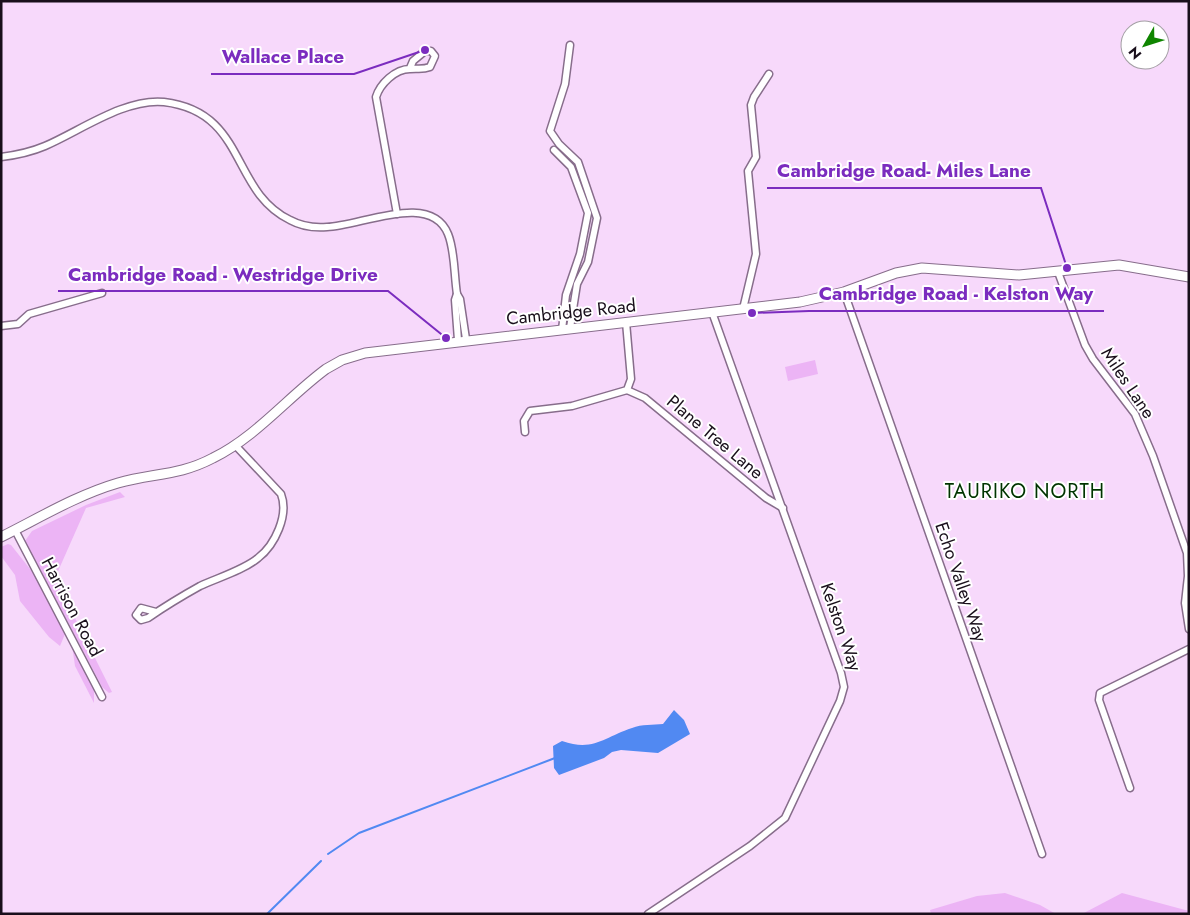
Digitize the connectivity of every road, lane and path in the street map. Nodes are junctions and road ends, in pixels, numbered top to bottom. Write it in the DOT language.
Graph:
graph roads {
  1 [pos="570,45"];
  2 [pos="410,68"];
  3 [pos="769,74"];
  4 [pos="554,150"];
  5 [pos="1,157"];
  6 [pos="397,214"];
  7 [pos="1058,272"];
  8 [pos="1189,277"];
  9 [pos="102,292"];
  10 [pos="844,292"];
  11 [pos="743,309"];
  12 [pos="712,312"];
  13 [pos="626,322"];
  14 [pos="1,326"];
  15 [pos="566,329"];
  16 [pos="462,340"];
  17 [pos="627,390"];
  18 [pos="525,432"];
  19 [pos="235,445"];
  20 [pos="783,508"];
  21 [pos="15,530"];
  22 [pos="1,537"];
  23 [pos="156,612"];
  24 [pos="1189,629"];
  25 [pos="1189,649"];
  26 [pos="102,697"];
  27 [pos="1130,788"];
  28 [pos="1042,854"];
  29 [pos="648,914"];
  1 -- 15 [label="street"];
  2 -- 6 [label="street"];
  3 -- 11 [label="street"];
  4 -- 15 [label="street"];
  5 -- 6 [label="street"];
  6 -- 16 [label="street"];
  7 -- 8 [label="main road, Cambridge Road"];
  7 -- 10 [label="main road, Cambridge Road"];
  7 -- 24 [label="street, Miles Lane"];
  9 -- 14 [label="street"];
  10 -- 11 [label="main road, Cambridge Road"];
  10 -- 28 [label="street, Echo Valley Way"];
  11 -- 12 [label="main road, Cambridge Road"];
  12 -- 13 [label="main road, Cambridge Road"];
  12 -- 20 [label="street, Kelston Way"];
  13 -- 15 [label="main road, Cambridge Road"];
  13 -- 17 [label="street"];
  15 -- 16 [label="main road, Cambridge Road"];
  16 -- 19 [label="main road, Cambridge Road"];
  17 -- 18 [label="street"];
  17 -- 20 [label="street, Plane Tree Lane"];
  19 -- 21 [label="main road, Cambridge Road"];
  19 -- 23 [label="street"];
  20 -- 29 [label="street, Kelston Way"];
  21 -- 22 [label="main road, Cambridge Road"];
  21 -- 26 [label="street, Harrison Road"];
  25 -- 27 [label="street"];
}
